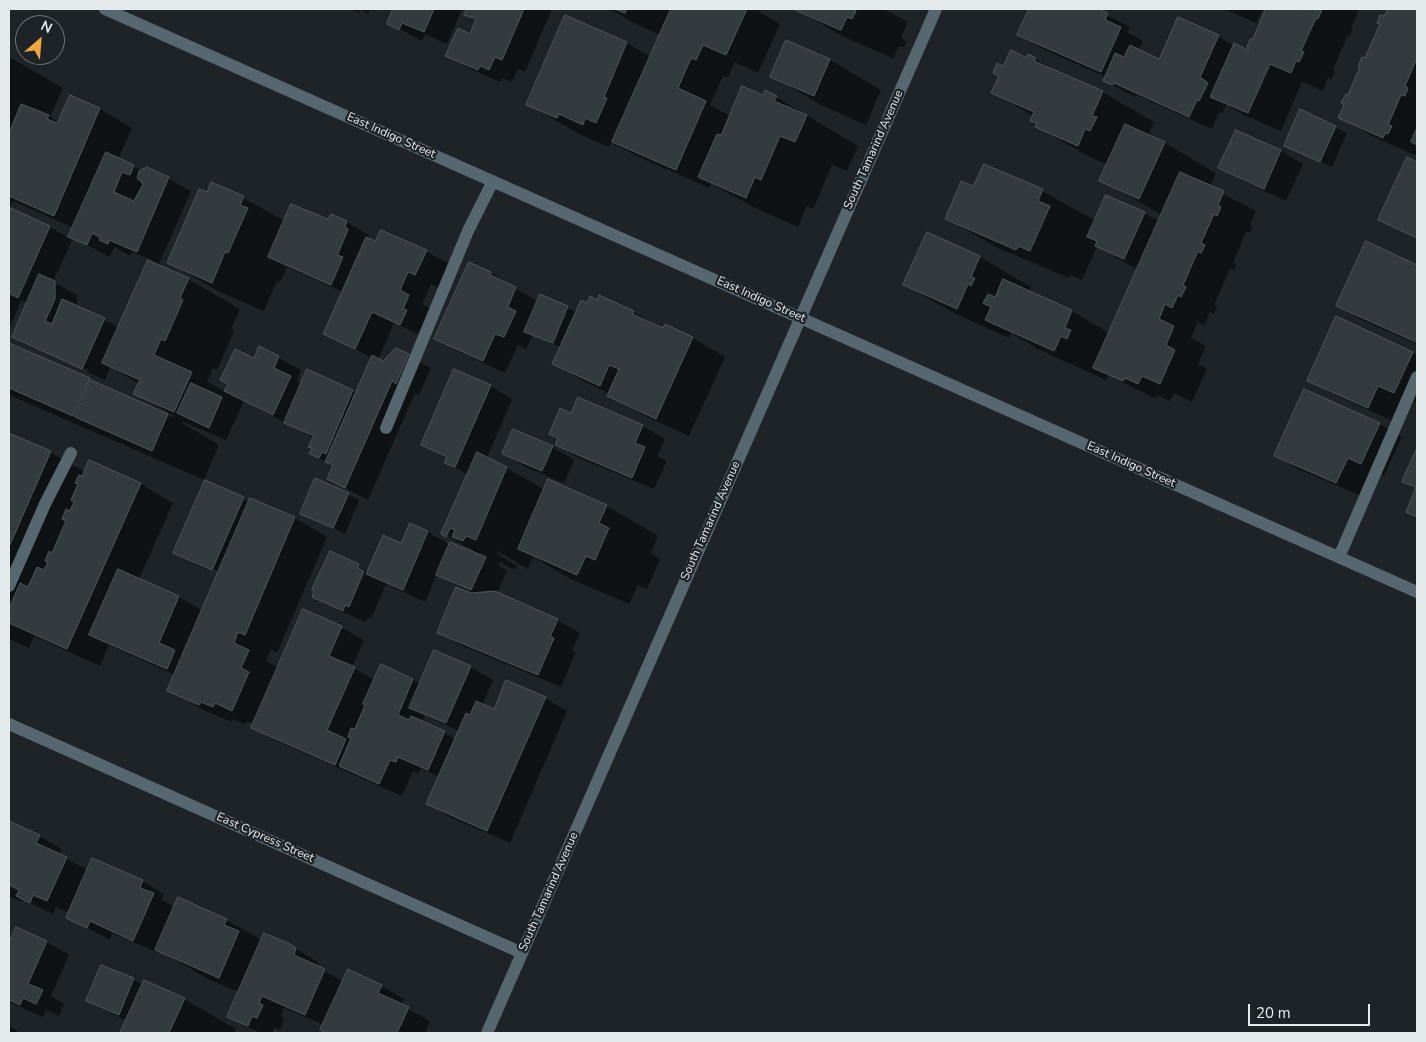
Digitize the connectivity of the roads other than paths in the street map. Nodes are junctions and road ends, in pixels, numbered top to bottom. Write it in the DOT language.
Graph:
graph roads {
  1 [pos="105,9"];
  2 [pos="936,9"];
  3 [pos="493,181"];
  4 [pos="801,318"];
  5 [pos="1417,378"];
  6 [pos="386,428"];
  7 [pos="71,452"];
  8 [pos="1339,557"];
  9 [pos="9,586"];
  10 [pos="1417,592"];
  11 [pos="9,724"];
  12 [pos="522,953"];
  13 [pos="487,1033"];
  1 -- 3 [label="street, East Indigo Street"];
  2 -- 4 [label="street, South Tamarind Avenue"];
  3 -- 4 [label="street, East Indigo Street"];
  3 -- 6 [label="street"];
  4 -- 8 [label="street, East Indigo Street"];
  4 -- 12 [label="street, South Tamarind Avenue"];
  5 -- 8 [label="street"];
  7 -- 9 [label="street"];
  8 -- 10 [label="street, East Indigo Street"];
  11 -- 12 [label="street, East Cypress Street"];
  12 -- 13 [label="street, South Tamarind Avenue"];
}
